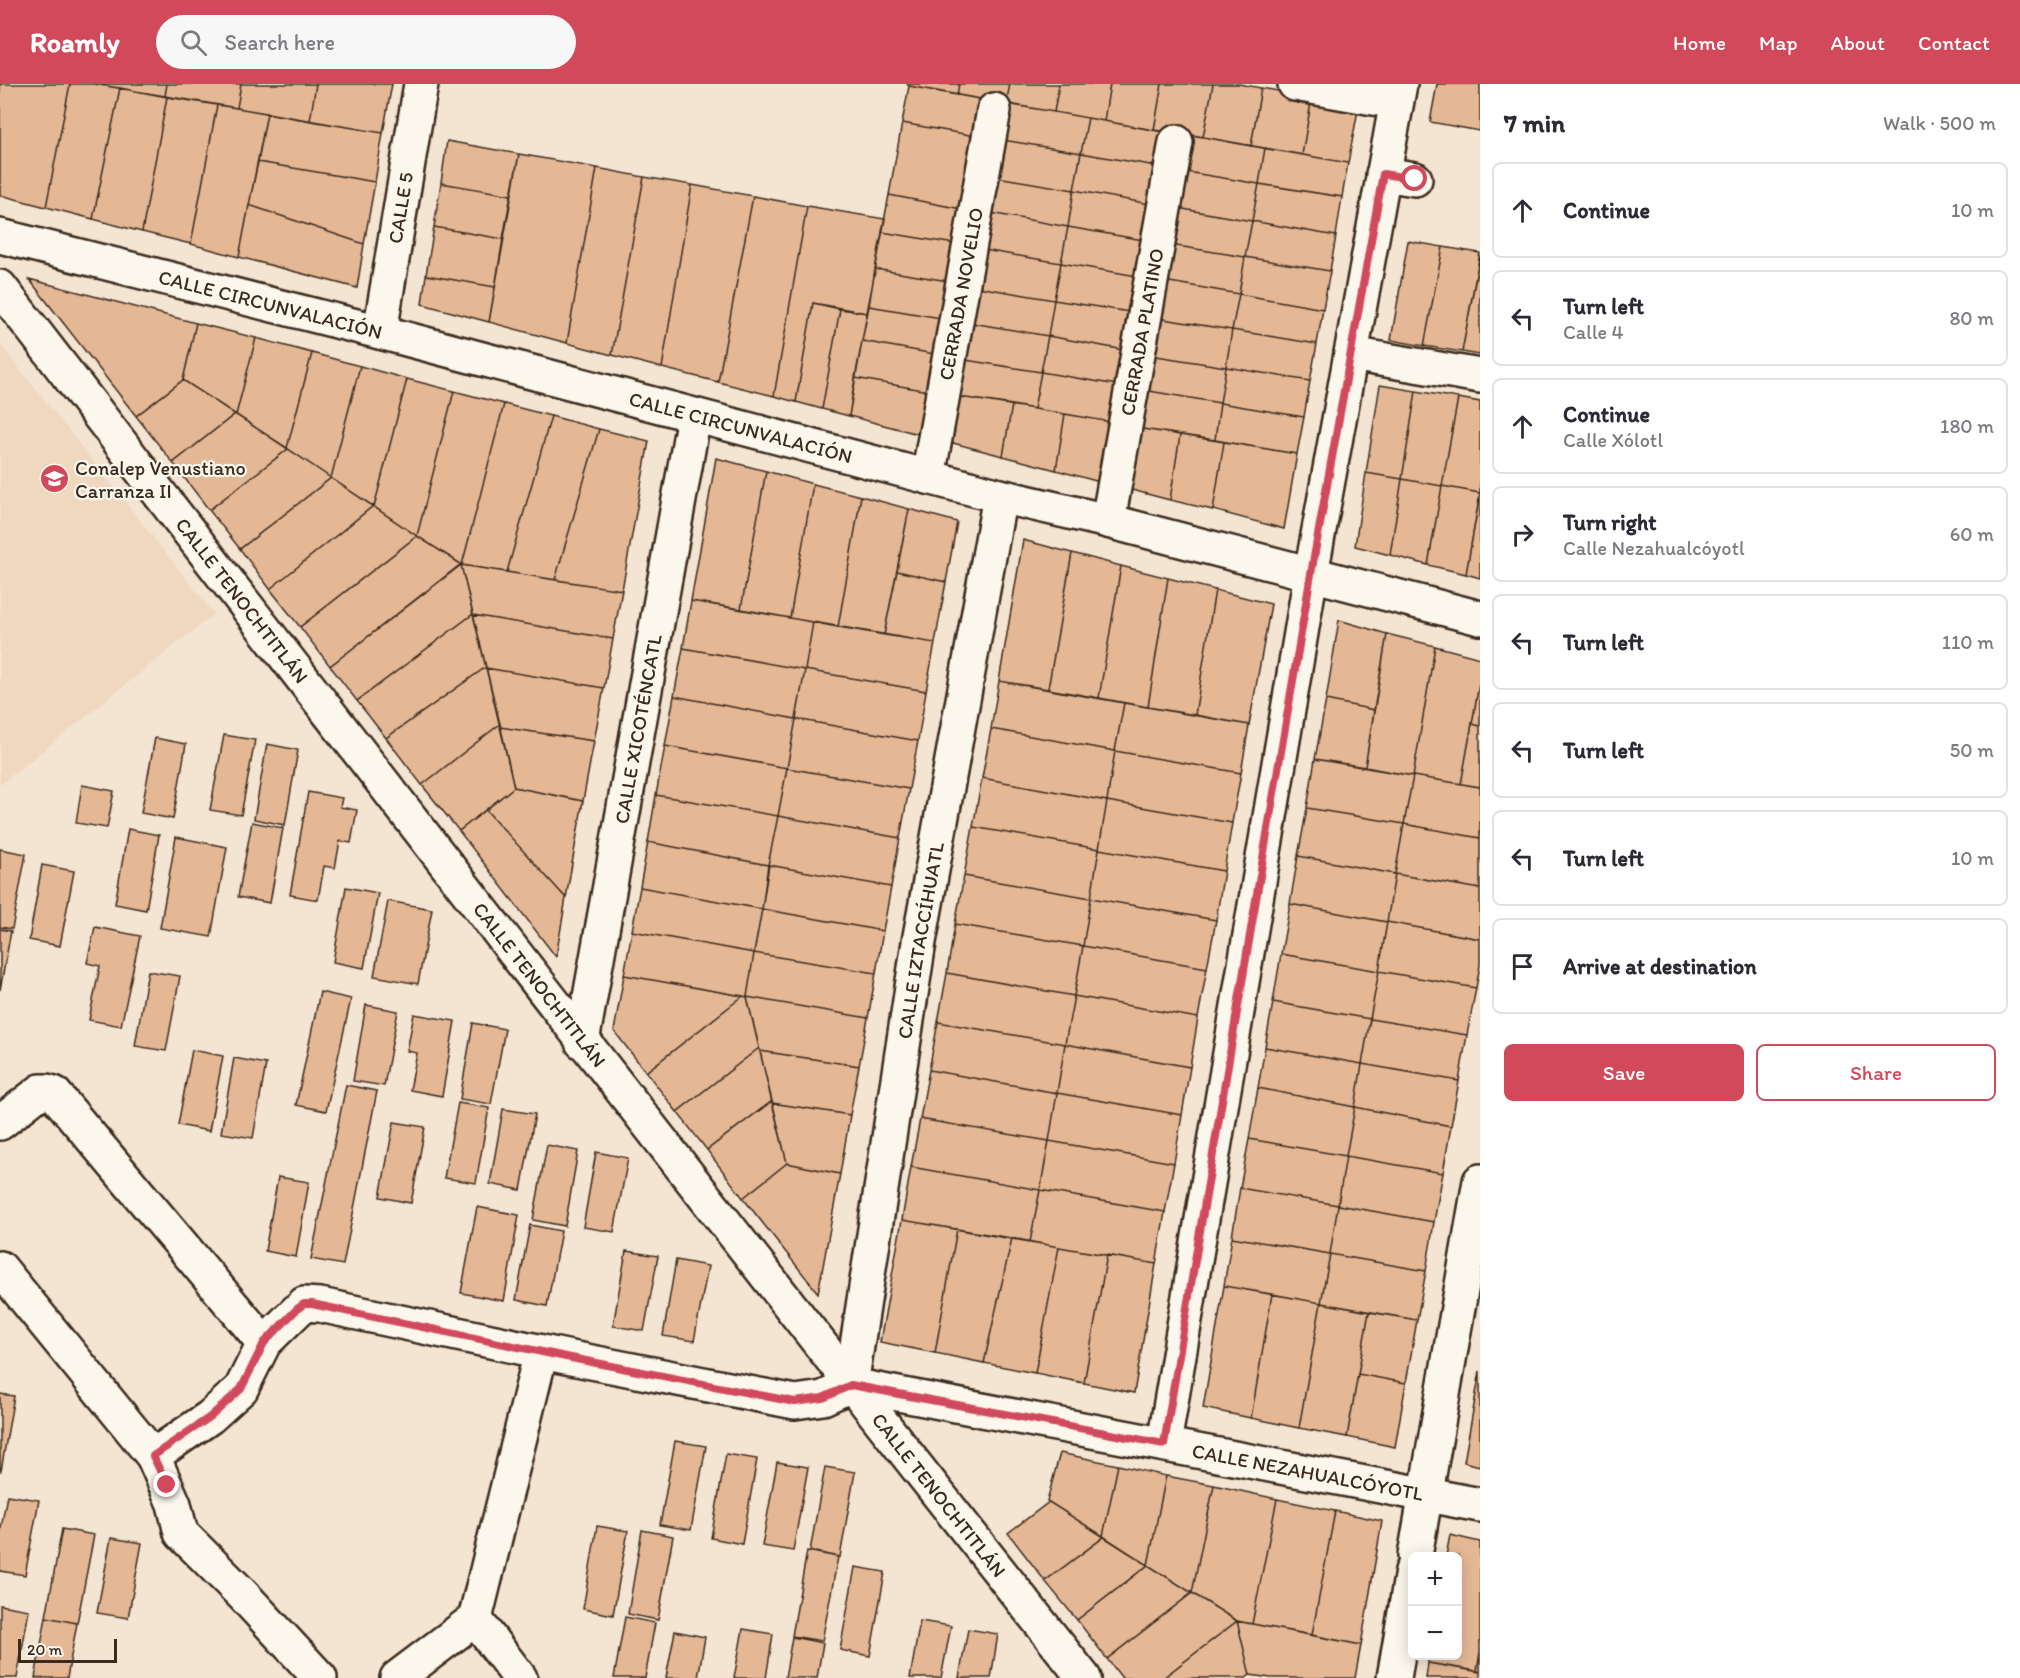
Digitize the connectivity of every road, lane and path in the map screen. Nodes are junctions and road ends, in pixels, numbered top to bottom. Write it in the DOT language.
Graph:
graph roads {
  1 [pos="421,84"];
  2 [pos="1295,84"];
  3 [pos="1398,93"];
  4 [pos="994,110"];
  5 [pos="1176,142"];
  6 [pos="0,237"];
  7 [pos="0,287"];
  8 [pos="380,332"];
  9 [pos="1351,354"];
  10 [pos="1480,376"];
  11 [pos="694,416"];
  12 [pos="928,477"];
  13 [pos="1000,496"];
  14 [pos="1108,521"];
  15 [pos="1311,574"];
  16 [pos="1480,618"];
  17 [pos="582,1042"];
  18 [pos="0,1123"];
  19 [pos="1480,1181"];
  20 [pos="0,1268"];
  21 [pos="264,1343"];
  22 [pos="541,1352"];
  23 [pos="851,1385"];
  24 [pos="1164,1444"];
  25 [pos="153,1456"];
  26 [pos="1425,1494"];
  27 [pos="1480,1505"];
  28 [pos="1416,1552"];
  29 [pos="1408,1601"];
  30 [pos="475,1620"];
  31 [pos="408,1675"];
  32 [pos="320,1678"];
  33 [pos="520,1678"];
  34 [pos="1084,1678"];
  35 [pos="1395,1678"];
  1 -- 8 [label="street, CALLE 5"];
  2 -- 3 [label="street"];
  3 -- 9 [label="street"];
  4 -- 12 [label="street, CERRADA NOVELIO"];
  5 -- 14 [label="street, CERRADA PLATINO"];
  6 -- 8 [label="street, CALLE CIRCUNVALACIÓN"];
  7 -- 17 [label="street, CALLE TENOCHTITLÁN"];
  8 -- 11 [label="street, CALLE CIRCUNVALACIÓN"];
  9 -- 10 [label="street"];
  9 -- 15 [label="street"];
  11 -- 12 [label="street, CALLE CIRCUNVALACIÓN"];
  11 -- 17 [label="street, CALLE XICOTÉNCATL"];
  12 -- 13 [label="street, CALLE CIRCUNVALACIÓN"];
  13 -- 14 [label="street, CALLE CIRCUNVALACIÓN"];
  13 -- 23 [label="street, CALLE IZTACCÍHUATL"];
  14 -- 15 [label="street, CALLE CIRCUNVALACIÓN"];
  15 -- 16 [label="street, CALLE CIRCUNVALACIÓN"];
  15 -- 24 [label="street"];
  17 -- 23 [label="street, CALLE TENOCHTITLÁN"];
  18 -- 21 [label="street"];
  19 -- 26 [label="street"];
  20 -- 25 [label="street"];
  21 -- 22 [label="street"];
  21 -- 25 [label="street"];
  22 -- 23 [label="street"];
  22 -- 30 [label="street"];
  23 -- 24 [label="street, CALLE NEZAHUALCÓYOTL"];
  23 -- 34 [label="street, CALLE TENOCHTITLÁN"];
  24 -- 26 [label="street, CALLE NEZAHUALCÓYOTL"];
  25 -- 32 [label="street"];
  26 -- 27 [label="street, CALLE NEZAHUALCÓYOTL"];
  26 -- 28 [label="street"];
  29 -- 35 [label="street"];
  30 -- 31 [label="street"];
  30 -- 33 [label="street"];
}
